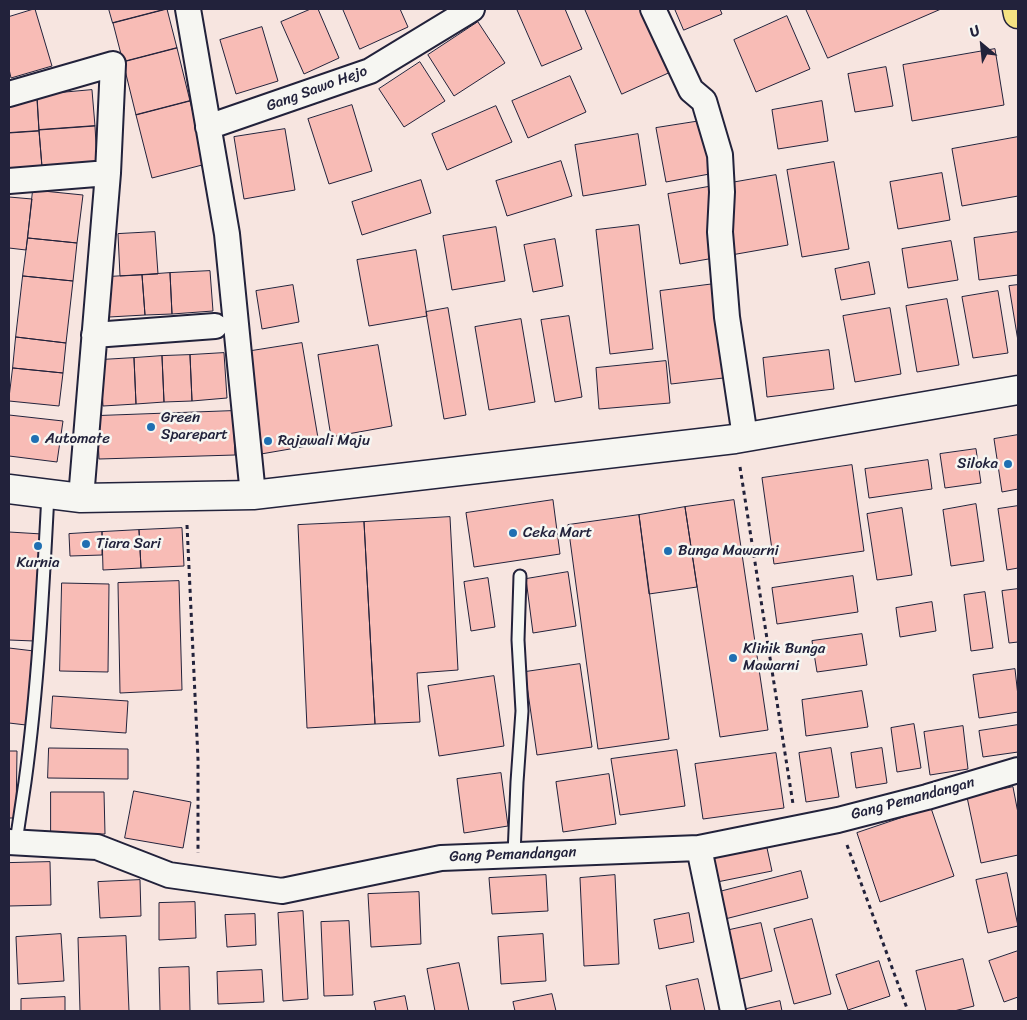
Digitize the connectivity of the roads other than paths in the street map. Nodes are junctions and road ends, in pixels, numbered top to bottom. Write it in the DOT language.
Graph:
graph roads {
  1 [pos="188,9"];
  2 [pos="472,9"];
  3 [pos="653,9"];
  4 [pos="1016,9"];
  5 [pos="1018,14"];
  6 [pos="9,94"];
  7 [pos="208,127"];
  8 [pos="108,173"];
  9 [pos="9,180"];
  10 [pos="214,326"];
  11 [pos="94,335"];
  12 [pos="1018,390"];
  13 [pos="740,438"];
  14 [pos="9,489"];
  15 [pos="48,494"];
  16 [pos="253,495"];
  17 [pos="81,498"];
  18 [pos="520,576"];
  19 [pos="1018,770"];
  20 [pos="12,842"];
  21 [pos="699,848"];
  22 [pos="514,855"];
  23 [pos="733,1011"];
  1 -- 7 [label="street"];
  2 -- 7 [label="street, Gang Sawo Hejo"];
  3 -- 13 [label="street"];
  4 -- 5 [label="highway"];
  6 -- 8 [label="street"];
  7 -- 16 [label="street"];
  8 -- 9 [label="street"];
  8 -- 11 [label="street"];
  10 -- 11 [label="street"];
  11 -- 17 [label="street"];
  12 -- 13 [label="main road"];
  13 -- 16 [label="main road"];
  14 -- 15 [label="main road"];
  15 -- 17 [label="main road"];
  15 -- 20 [label="lane"];
  16 -- 17 [label="main road"];
  18 -- 22 [label="lane"];
  19 -- 21 [label="street, Gang Pemandangan"];
  20 -- 22 [label="street, Gang Pemandangan"];
  21 -- 22 [label="street, Gang Pemandangan"];
  21 -- 23 [label="street"];
}
